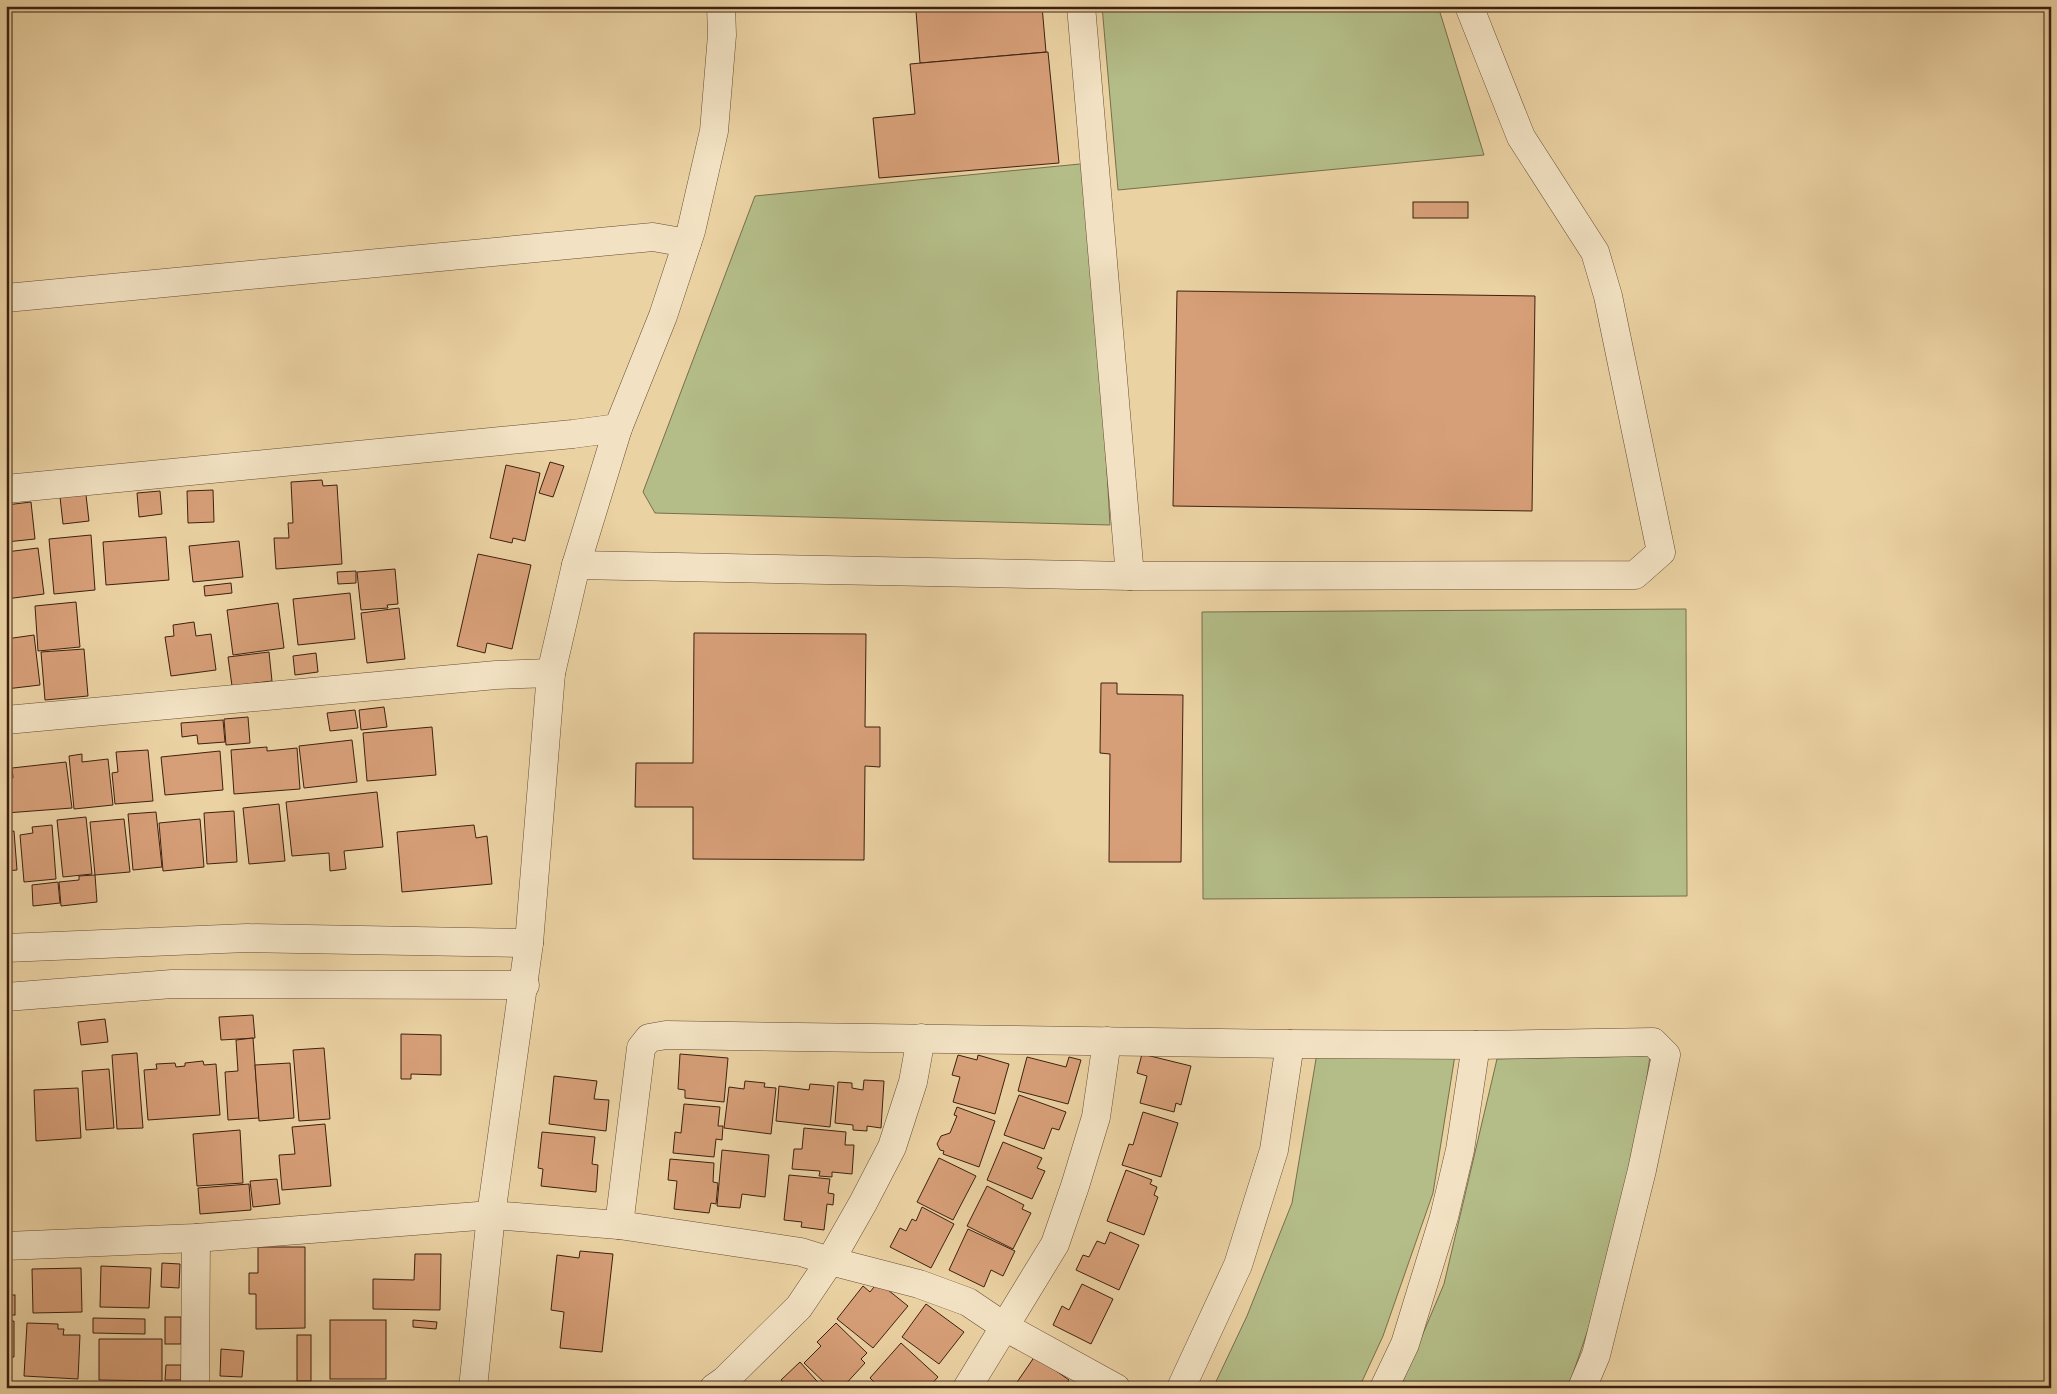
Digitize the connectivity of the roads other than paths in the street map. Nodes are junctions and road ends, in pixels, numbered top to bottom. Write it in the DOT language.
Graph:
graph roads {
  1 [pos="721,6"];
  2 [pos="1081,6"];
  3 [pos="1469,6"];
  4 [pos="687,243"];
  5 [pos="6,298"];
  6 [pos="618,428"];
  7 [pos="6,489"];
  8 [pos="576,566"];
  9 [pos="1130,576"];
  10 [pos="551,673"];
  11 [pos="6,720"];
  12 [pos="530,943"];
  13 [pos="6,948"];
  14 [pos="525,985"];
  15 [pos="6,997"];
  16 [pos="921,1038"];
  17 [pos="1107,1041"];
  18 [pos="1290,1044"];
  19 [pos="1476,1045"];
  20 [pos="491,1215"];
  21 [pos="619,1225"];
  22 [pos="196,1238"];
  23 [pos="6,1246"];
  24 [pos="830,1261"];
  25 [pos="1005,1327"];
  26 [pos="195,1388"];
  27 [pos="472,1388"];
  28 [pos="714,1388"];
  29 [pos="967,1388"];
  30 [pos="1116,1388"];
  31 [pos="1181,1388"];
  32 [pos="1384,1388"];
  33 [pos="1582,1388"];
  1 -- 4 [label="street"];
  2 -- 9 [label="street"];
  3 -- 9 [label="street"];
  4 -- 5 [label="street"];
  4 -- 6 [label="street"];
  6 -- 7 [label="street"];
  6 -- 8 [label="street"];
  8 -- 9 [label="street"];
  8 -- 10 [label="street"];
  10 -- 11 [label="street"];
  10 -- 12 [label="street"];
  12 -- 13 [label="street"];
  12 -- 14 [label="street"];
  14 -- 15 [label="street"];
  14 -- 20 [label="street"];
  16 -- 17 [label="street"];
  16 -- 21 [label="street"];
  16 -- 24 [label="street"];
  17 -- 18 [label="street"];
  17 -- 25 [label="street"];
  18 -- 19 [label="street"];
  18 -- 31 [label="street"];
  19 -- 32 [label="street"];
  19 -- 33 [label="street"];
  20 -- 21 [label="street"];
  20 -- 22 [label="street"];
  20 -- 27 [label="street"];
  21 -- 24 [label="street"];
  22 -- 23 [label="street"];
  22 -- 26 [label="street"];
  24 -- 25 [label="street"];
  24 -- 28 [label="street"];
  25 -- 29 [label="street"];
  25 -- 30 [label="street"];
}
